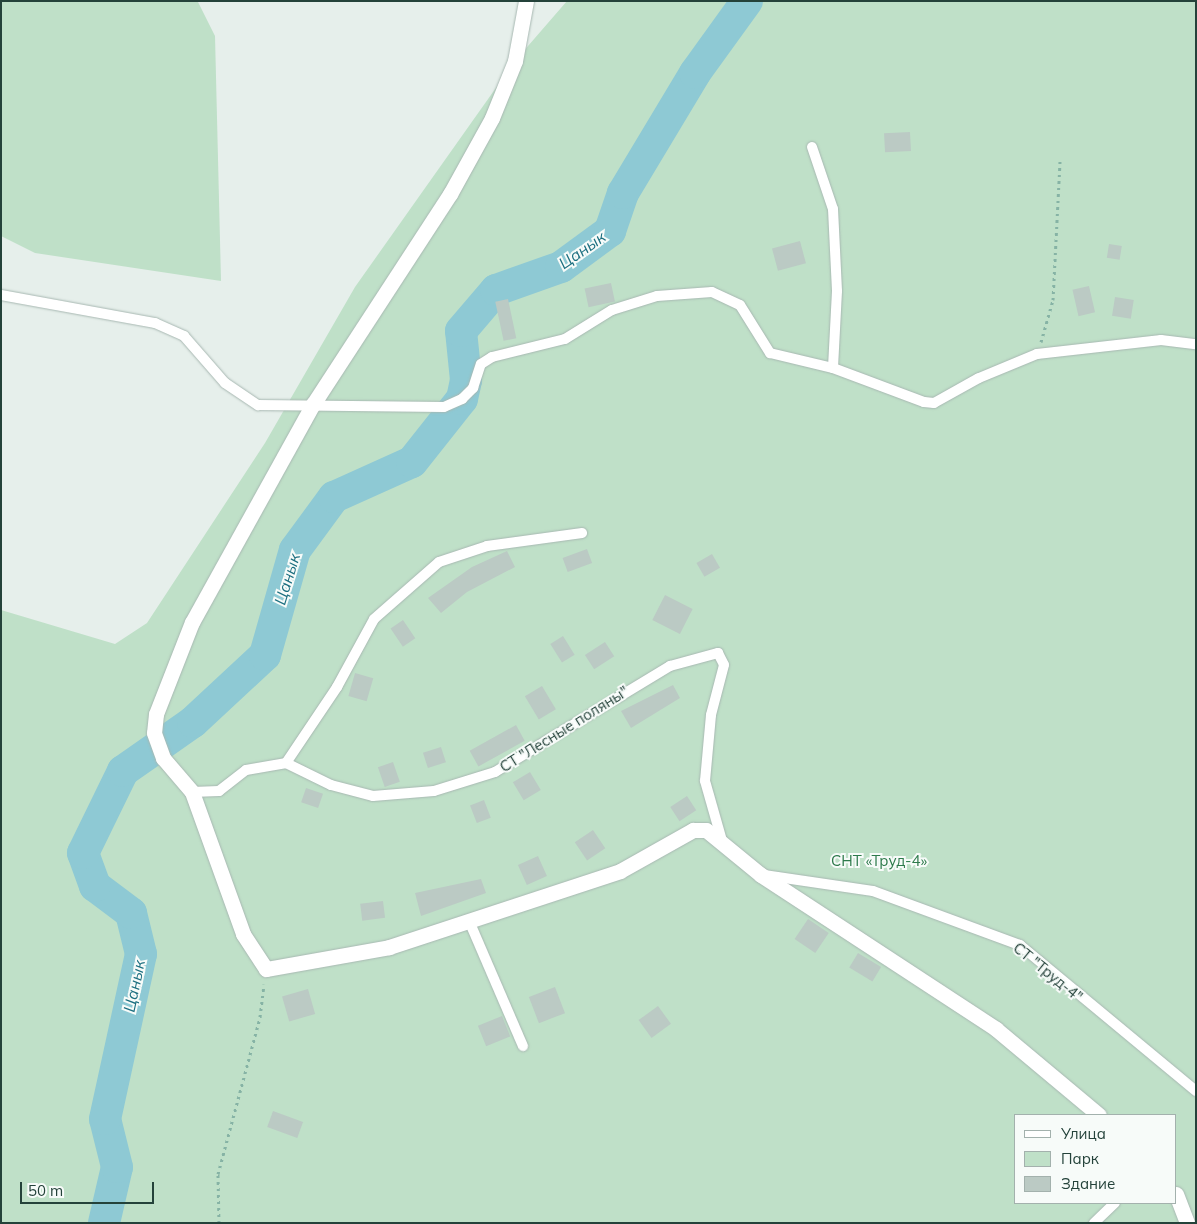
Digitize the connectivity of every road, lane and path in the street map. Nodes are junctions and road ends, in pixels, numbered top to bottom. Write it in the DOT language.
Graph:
graph roads {
  1 [pos="526,1"];
  2 [pos="812,147"];
  3 [pos="1060,160"];
  4 [pos="1,295"];
  5 [pos="1196,344"];
  6 [pos="1037,354"];
  7 [pos="833,368"];
  8 [pos="313,404"];
  9 [pos="582,534"];
  10 [pos="286,763"];
  11 [pos="192,792"];
  12 [pos="724,845"];
  13 [pos="760,875"];
  14 [pos="470,923"];
  15 [pos="266,969"];
  16 [pos="523,1046"];
  17 [pos="1196,1091"];
  18 [pos="1098,1114"];
  19 [pos="1177,1197"];
  20 [pos="1114,1204"];
  21 [pos="219,1223"];
  22 [pos="1094,1223"];
  23 [pos="1187,1223"];
  1 -- 8 [label="street"];
  2 -- 7 [label="lane"];
  3 -- 6 [label="path"];
  4 -- 8 [label="lane"];
  5 -- 6 [label="lane"];
  6 -- 7 [label="lane"];
  7 -- 8 [label="lane"];
  8 -- 11 [label="street"];
  9 -- 10 [label="lane"];
  10 -- 11 [label="lane"];
  10 -- 12 [label="lane, СТ \"Лесные поляны\""];
  11 -- 15 [label="street"];
  12 -- 13 [label="street"];
  12 -- 14 [label="street"];
  13 -- 17 [label="lane, СТ \"Труд-4\""];
  13 -- 18 [label="street"];
  14 -- 15 [label="street"];
  14 -- 16 [label="lane"];
  15 -- 21 [label="path"];
  19 -- 23 [label="street"];
  20 -- 22 [label="lane"];
}
